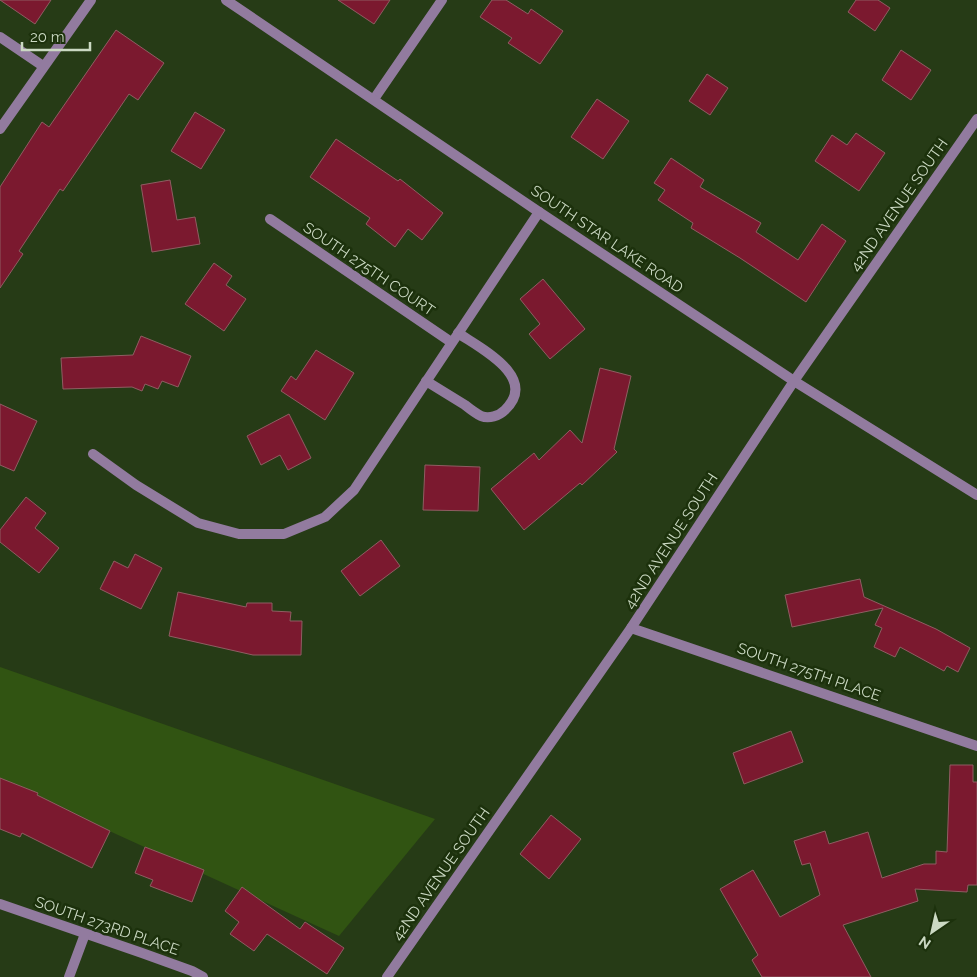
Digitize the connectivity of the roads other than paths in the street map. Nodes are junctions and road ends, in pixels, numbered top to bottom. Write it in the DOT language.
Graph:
graph roads {
  1 [pos="91,0"];
  2 [pos="226,0"];
  3 [pos="442,0"];
  4 [pos="0,37"];
  5 [pos="43,66"];
  6 [pos="374,99"];
  7 [pos="977,119"];
  8 [pos="0,129"];
  9 [pos="539,212"];
  10 [pos="270,220"];
  11 [pos="458,333"];
  12 [pos="451,342"];
  13 [pos="426,381"];
  14 [pos="794,381"];
  15 [pos="93,454"];
  16 [pos="977,495"];
  17 [pos="631,628"];
  18 [pos="977,746"];
  19 [pos="0,904"];
  20 [pos="85,934"];
  21 [pos="69,977"];
  22 [pos="203,977"];
  23 [pos="387,977"];
  1 -- 5 [label="street"];
  2 -- 6 [label="street, SOUTH STAR LAKE ROAD"];
  3 -- 6 [label="street"];
  4 -- 5 [label="street"];
  5 -- 8 [label="street"];
  6 -- 9 [label="street, SOUTH STAR LAKE ROAD"];
  7 -- 14 [label="street, 42ND AVENUE SOUTH"];
  9 -- 11 [label="street"];
  9 -- 14 [label="street, SOUTH STAR LAKE ROAD"];
  10 -- 12 [label="street, SOUTH 275TH COURT"];
  11 -- 12 [label="street"];
  11 -- 13 [label="street"];
  12 -- 13 [label="street"];
  13 -- 15 [label="street"];
  14 -- 16 [label="street, SOUTH STAR LAKE ROAD"];
  14 -- 17 [label="street, 42ND AVENUE SOUTH"];
  17 -- 18 [label="street, SOUTH 275TH PLACE"];
  17 -- 23 [label="street, 42ND AVENUE SOUTH"];
  19 -- 20 [label="street, SOUTH 273RD PLACE"];
  20 -- 21 [label="street"];
  20 -- 22 [label="street, SOUTH 273RD PLACE"];
}
